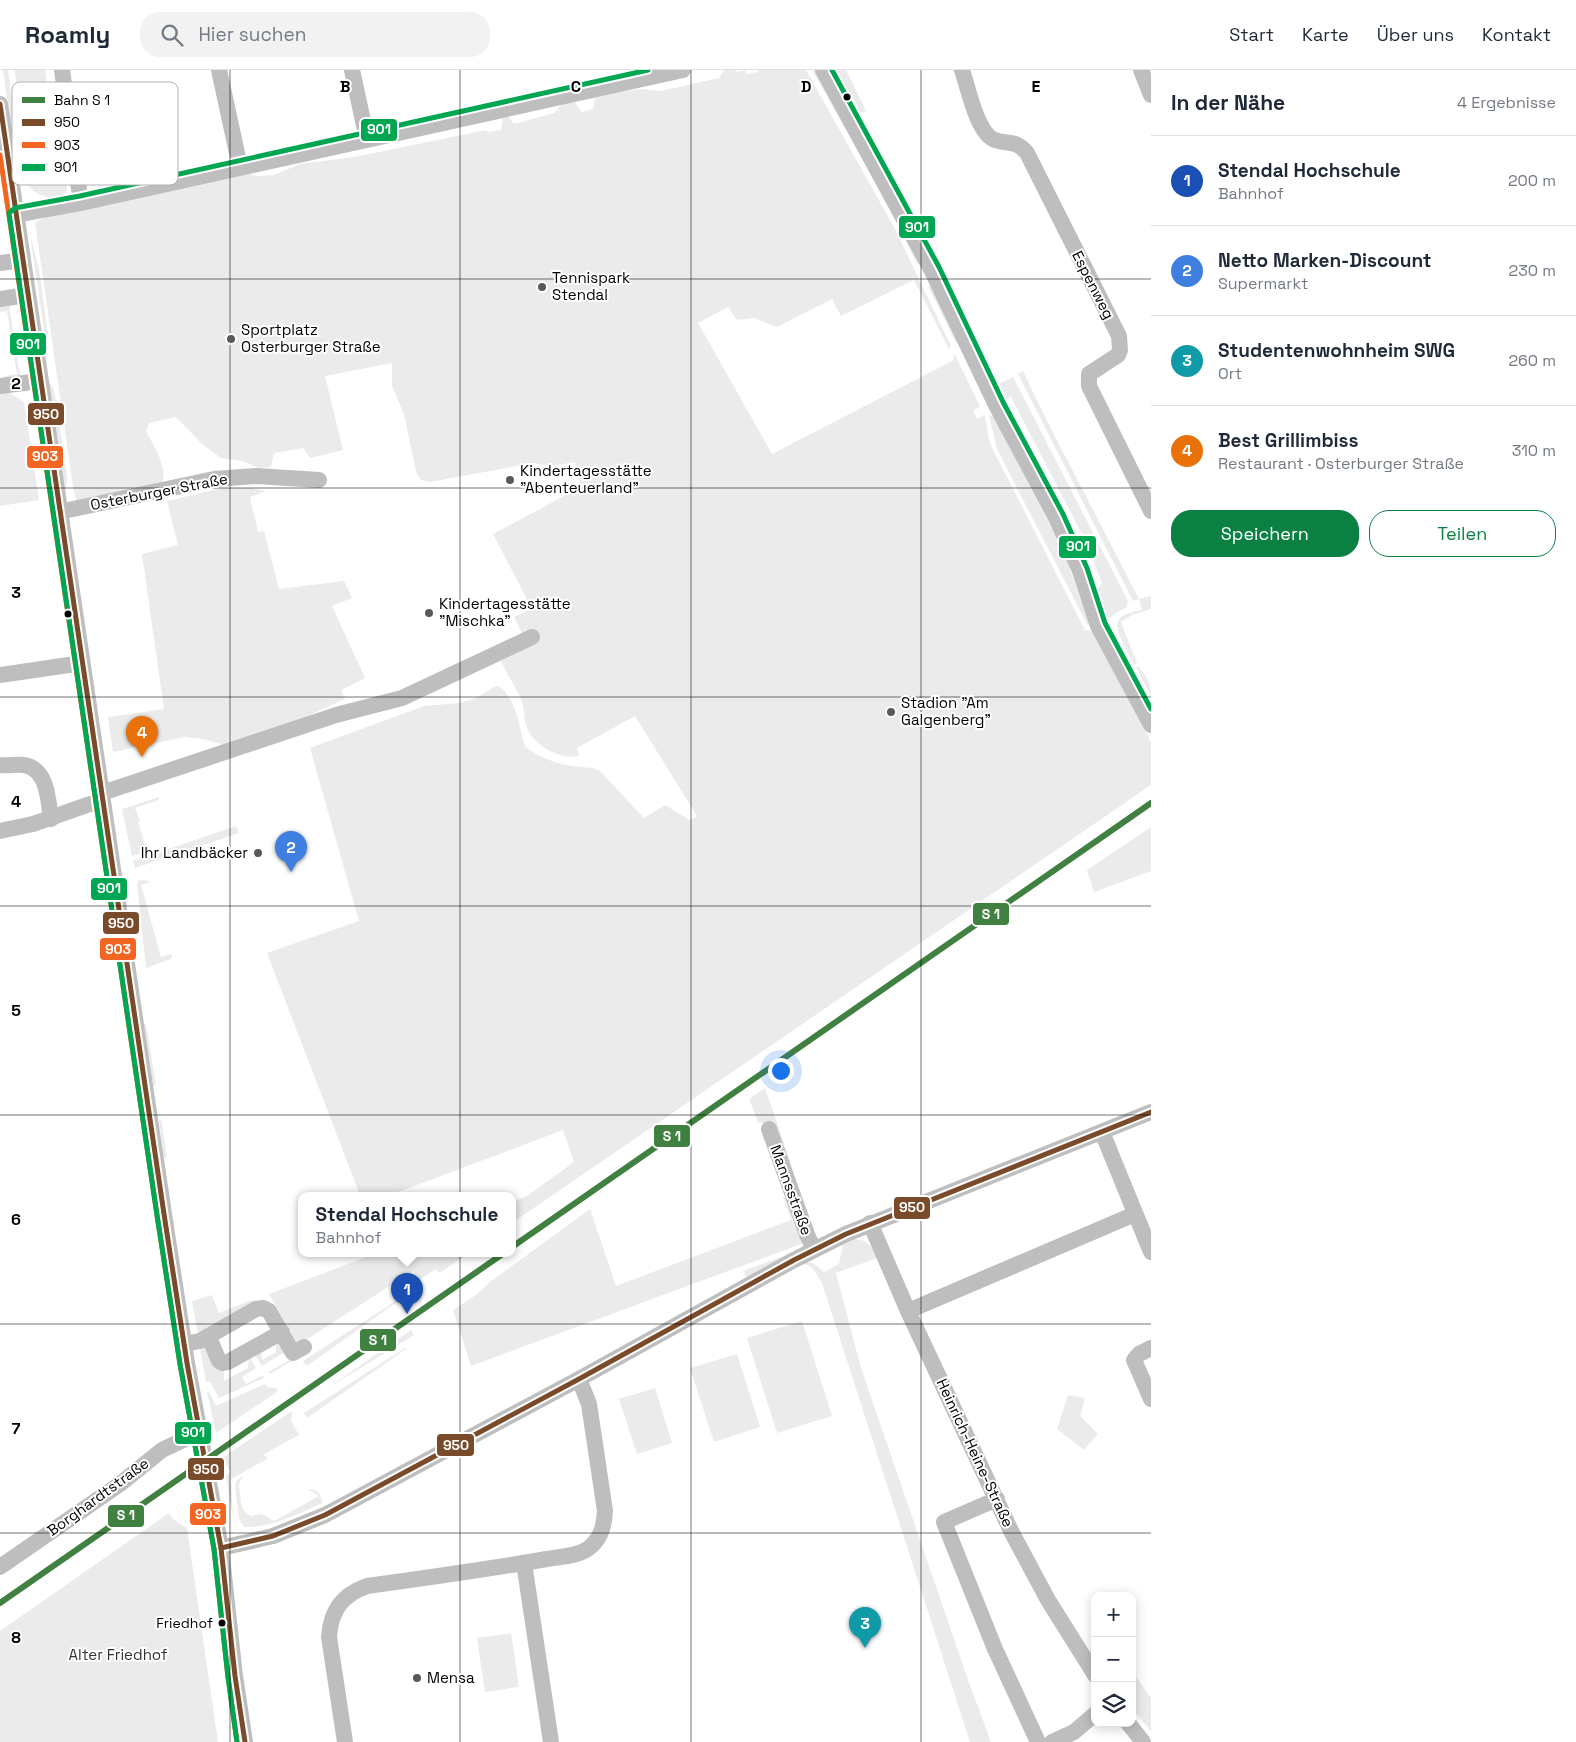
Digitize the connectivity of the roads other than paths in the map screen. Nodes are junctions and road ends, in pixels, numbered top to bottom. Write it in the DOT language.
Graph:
graph roads {
  1 [pos="219,70"];
  2 [pos="352,70"];
  3 [pos="683,70"];
  4 [pos="824,70"];
  5 [pos="962,70"];
  6 [pos="1141,70"];
  7 [pos="1151,95"];
  8 [pos="0,104"];
  9 [pos="368,139"];
  10 [pos="240,167"];
  11 [pos="178,181"];
  12 [pos="78,185"];
  13 [pos="160,185"];
  14 [pos="81,203"];
  15 [pos="16,215"];
  16 [pos="22,260"];
  17 [pos="0,263"];
  18 [pos="27,295"];
  19 [pos="0,299"];
  20 [pos="40,381"];
  21 [pos="0,386"];
  22 [pos="319,480"];
  23 [pos="1151,511"];
  24 [pos="59,512"];
  25 [pos="532,636"];
  26 [pos="82,663"];
  27 [pos="0,675"];
  28 [pos="1151,726"];
  29 [pos="0,765"];
  30 [pos="102,797"];
  31 [pos="51,819"];
  32 [pos="0,831"];
  33 [pos="1151,1112"];
  34 [pos="769,1129"];
  35 [pos="1102,1132"];
  36 [pos="1135,1214"];
  37 [pos="870,1223"];
  38 [pos="814,1249"];
  39 [pos="1151,1252"];
  40 [pos="908,1311"];
  41 [pos="282,1332"];
  42 [pos="209,1337"];
  43 [pos="184,1344"];
  44 [pos="304,1346"];
  45 [pos="1151,1348"];
  46 [pos="579,1379"];
  47 [pos="1151,1399"];
  48 [pos="200,1432"];
  49 [pos="997,1499"];
  50 [pos="221,1548"];
  51 [pos="524,1563"];
  52 [pos="0,1568"];
  53 [pos="1091,1669"];
  54 [pos="1091,1717"];
  55 [pos="1131,1727"];
  56 [pos="244,1742"];
  57 [pos="345,1742"];
  58 [pos="551,1742"];
  59 [pos="1038,1742"];
  60 [pos="1052,1742"];
  61 [pos="1143,1742"];
  1 -- 10 [label="street"];
  2 -- 9 [label="street"];
  3 -- 9 [label="street"];
  4 -- 28 [label="street"];
  5 -- 23 [label="street, Espenweg"];
  6 -- 7 [label="street"];
  8 -- 15 [label="street"];
  9 -- 10 [label="street"];
  10 -- 11 [label="street"];
  12 -- 14 [label="street"];
  13 -- 14 [label="street"];
  14 -- 15 [label="street"];
  15 -- 16 [label="street"];
  16 -- 17 [label="street"];
  16 -- 18 [label="street"];
  18 -- 19 [label="street"];
  18 -- 20 [label="street"];
  20 -- 21 [label="street"];
  20 -- 24 [label="street"];
  22 -- 24 [label="street, Osterburger Straße"];
  24 -- 26 [label="street"];
  25 -- 30 [label="street"];
  26 -- 27 [label="street"];
  26 -- 30 [label="street"];
  29 -- 31 [label="street"];
  30 -- 31 [label="street"];
  30 -- 43 [label="street"];
  31 -- 32 [label="street"];
  33 -- 35 [label="street, Mannsstraße"];
  34 -- 38 [label="street, Mannsstraße"];
  35 -- 36 [label="street"];
  35 -- 37 [label="street, Mannsstraße"];
  36 -- 39 [label="street"];
  36 -- 40 [label="street"];
  37 -- 38 [label="street, Mannsstraße"];
  37 -- 40 [label="street, Heinrich-Heine-Straße"];
  38 -- 46 [label="street, Mannsstraße"];
  40 -- 49 [label="street, Heinrich-Heine-Straße"];
  41 -- 42 [label="street"];
  41 -- 42 [label="street"];
  41 -- 44 [label="street"];
  42 -- 43 [label="street"];
  43 -- 48 [label="street"];
  45 -- 47 [label="street"];
  46 -- 50 [label="street, Mannsstraße"];
  46 -- 51 [label="street"];
  48 -- 50 [label="street"];
  48 -- 52 [label="street, Borghardtstraße"];
  49 -- 53 [label="street, Heinrich-Heine-Straße"];
  49 -- 59 [label="street"];
  50 -- 56 [label="street"];
  51 -- 57 [label="street"];
  51 -- 58 [label="street"];
  54 -- 60 [label="street"];
  55 -- 61 [label="street"];
}
